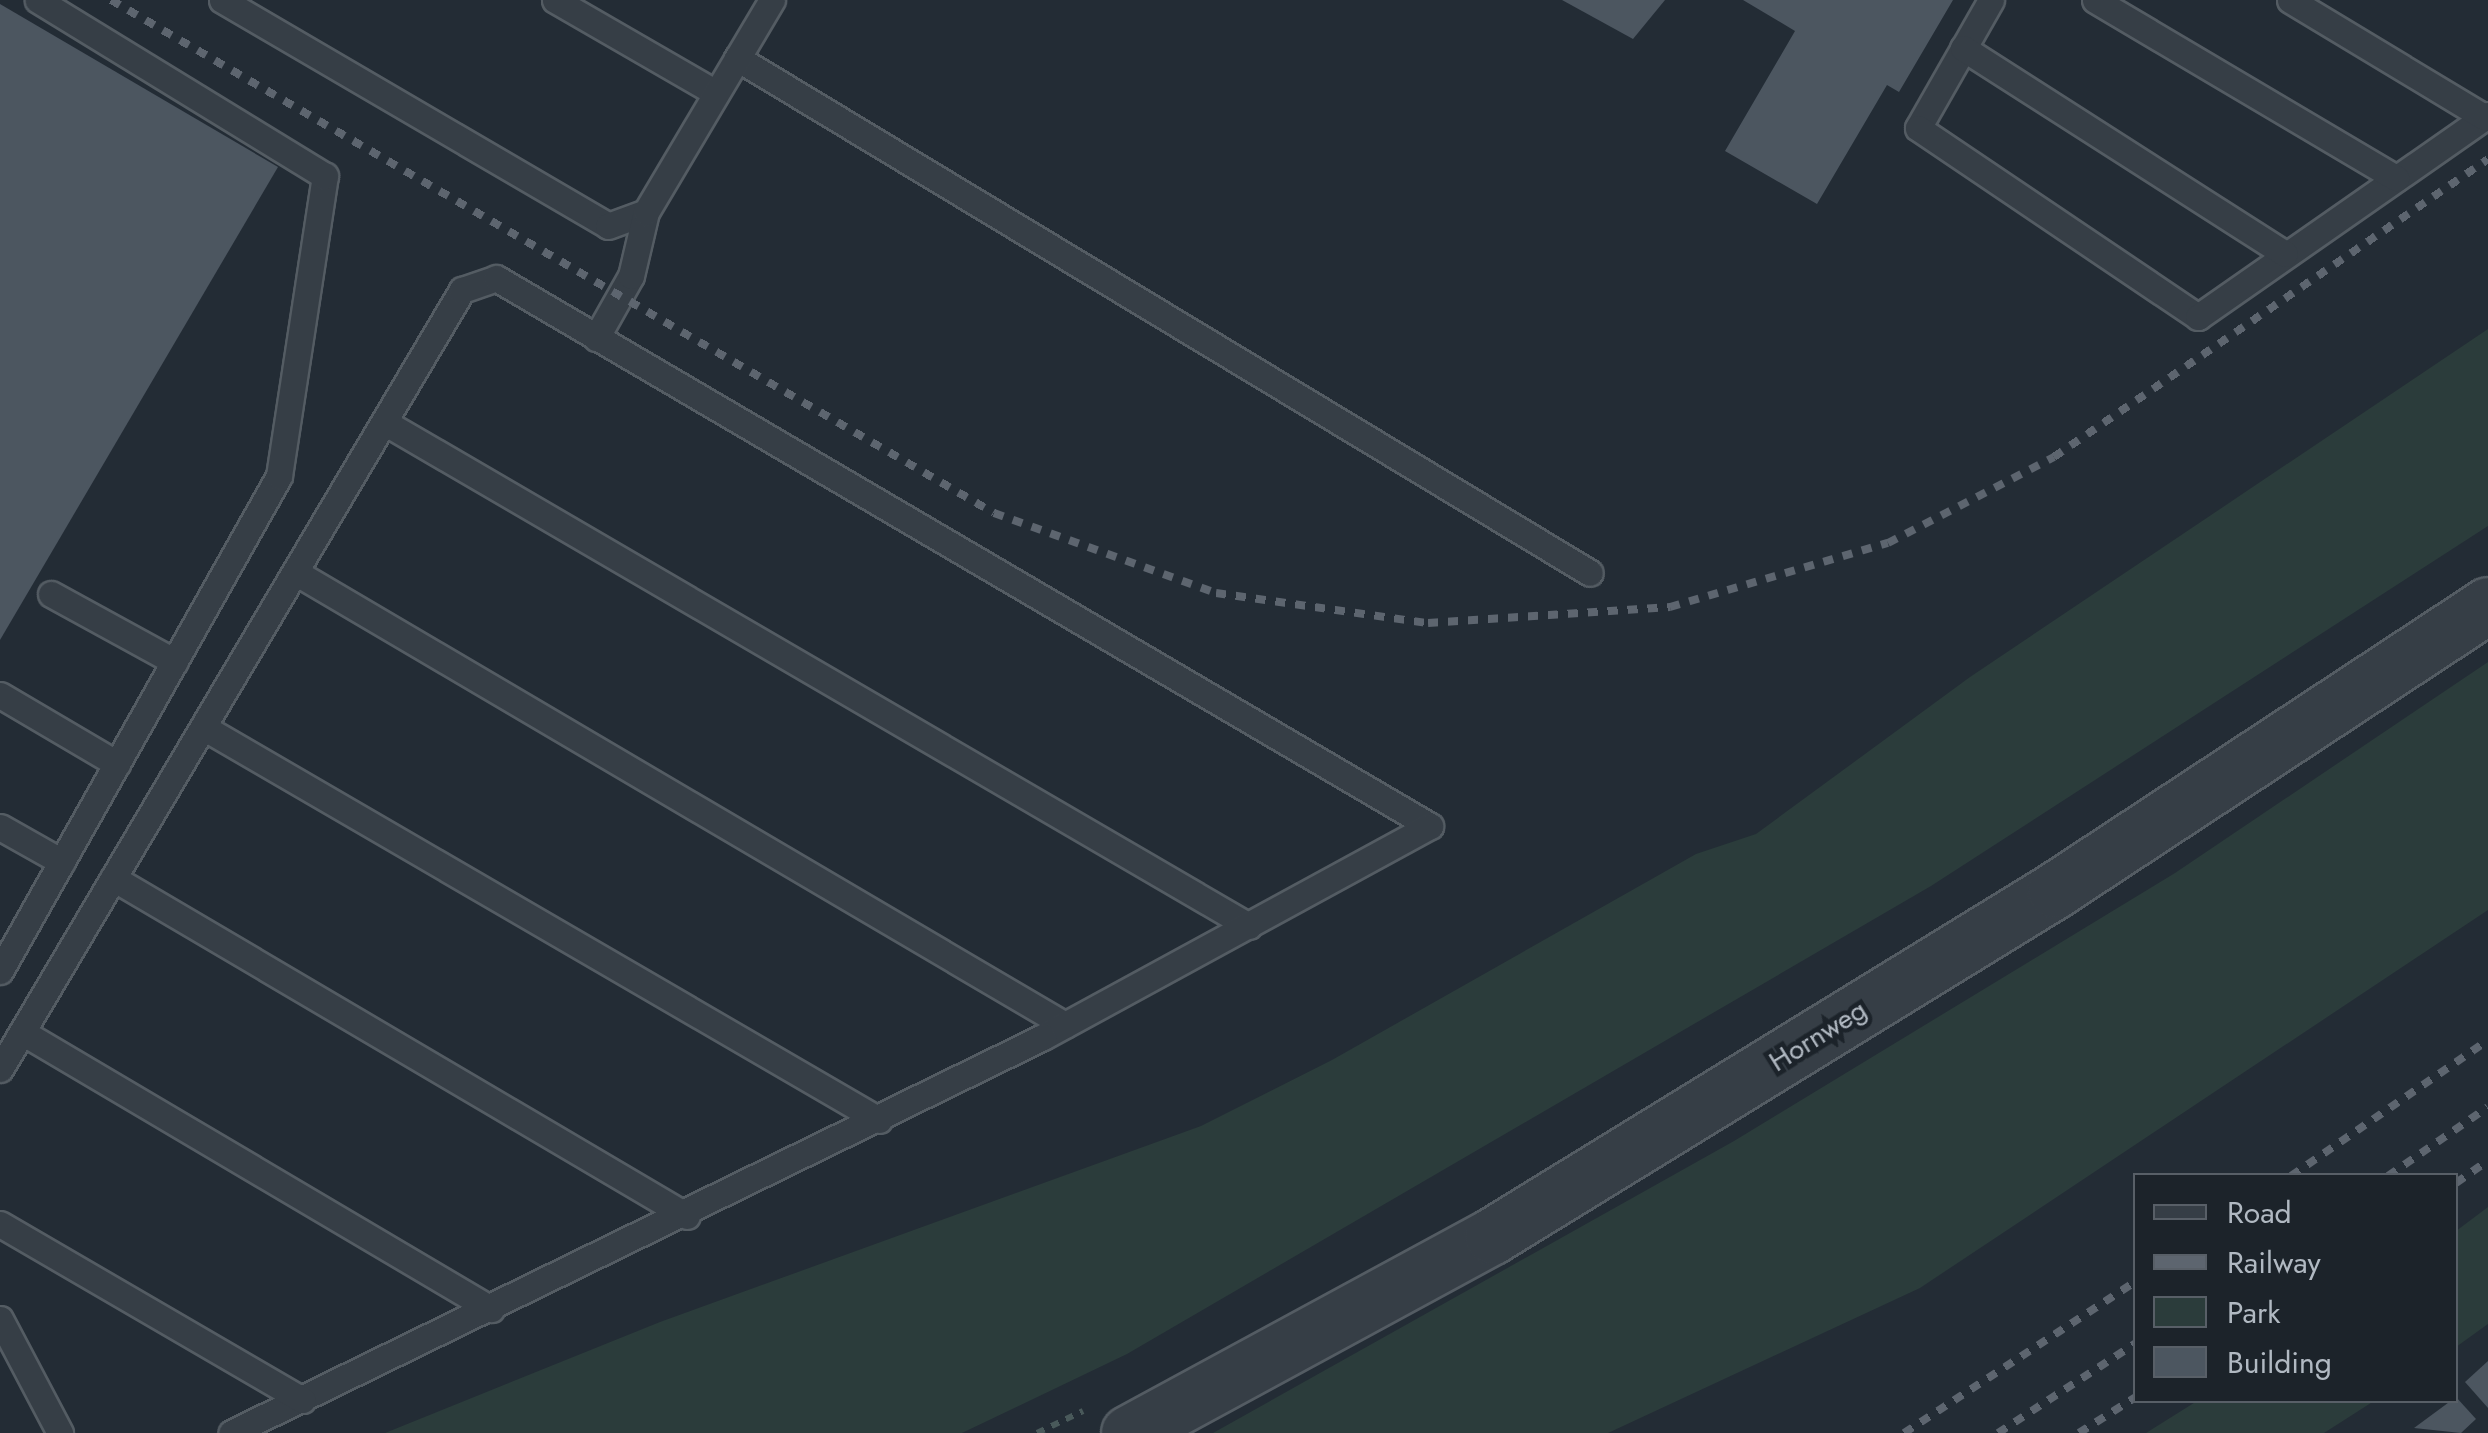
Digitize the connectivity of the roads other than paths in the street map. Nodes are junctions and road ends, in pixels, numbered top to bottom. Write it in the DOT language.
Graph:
graph roads {
  1 [pos="38,0"];
  2 [pos="222,0"];
  3 [pos="555,0"];
  4 [pos="772,0"];
  5 [pos="1991,0"];
  6 [pos="2095,0"];
  7 [pos="2290,0"];
  8 [pos="1963,48"];
  9 [pos="737,58"];
  10 [pos="716,94"];
  11 [pos="2486,116"];
  12 [pos="2396,178"];
  13 [pos="646,212"];
  14 [pos="2286,254"];
  15 [pos="596,338"];
  16 [pos="384,422"];
  17 [pos="294,572"];
  18 [pos="1590,574"];
  19 [pos="51,594"];
  20 [pos="2488,605"];
  21 [pos="174,662"];
  22 [pos="0,695"];
  23 [pos="202,727"];
  24 [pos="117,764"];
  25 [pos="0,827"];
  26 [pos="62,862"];
  27 [pos="113,878"];
  28 [pos="1249,926"];
  29 [pos="4,956"];
  30 [pos="1066,1025"];
  31 [pos="22,1032"];
  32 [pos="0,1068"];
  33 [pos="879,1120"];
  34 [pos="688,1216"];
  35 [pos="0,1224"];
  36 [pos="491,1310"];
  37 [pos="0,1319"];
  38 [pos="302,1400"];
  39 [pos="1132,1432"];
  40 [pos="60,1433"];
  41 [pos="232,1433"];
  1 -- 21 [label="lane"];
  2 -- 13 [label="lane"];
  3 -- 10 [label="lane"];
  4 -- 9 [label="lane"];
  5 -- 8 [label="lane"];
  6 -- 12 [label="lane"];
  7 -- 11 [label="lane"];
  8 -- 14 [label="lane"];
  8 -- 14 [label="lane"];
  9 -- 10 [label="lane"];
  9 -- 18 [label="lane"];
  10 -- 13 [label="lane"];
  11 -- 12 [label="lane"];
  12 -- 14 [label="lane"];
  13 -- 15 [label="lane"];
  15 -- 16 [label="lane"];
  15 -- 28 [label="lane"];
  16 -- 17 [label="lane"];
  16 -- 28 [label="lane"];
  17 -- 23 [label="lane"];
  17 -- 30 [label="lane"];
  19 -- 21 [label="lane"];
  20 -- 39 [label="street, Hornweg"];
  21 -- 24 [label="lane"];
  22 -- 24 [label="lane"];
  23 -- 27 [label="lane"];
  23 -- 33 [label="lane"];
  24 -- 26 [label="lane"];
  25 -- 26 [label="lane"];
  26 -- 29 [label="lane"];
  27 -- 31 [label="lane"];
  27 -- 34 [label="lane"];
  28 -- 30 [label="lane"];
  30 -- 33 [label="lane"];
  31 -- 32 [label="lane"];
  31 -- 36 [label="lane"];
  33 -- 34 [label="lane"];
  34 -- 36 [label="lane"];
  35 -- 38 [label="lane"];
  36 -- 38 [label="lane"];
  37 -- 40 [label="lane"];
  38 -- 41 [label="lane"];
}
